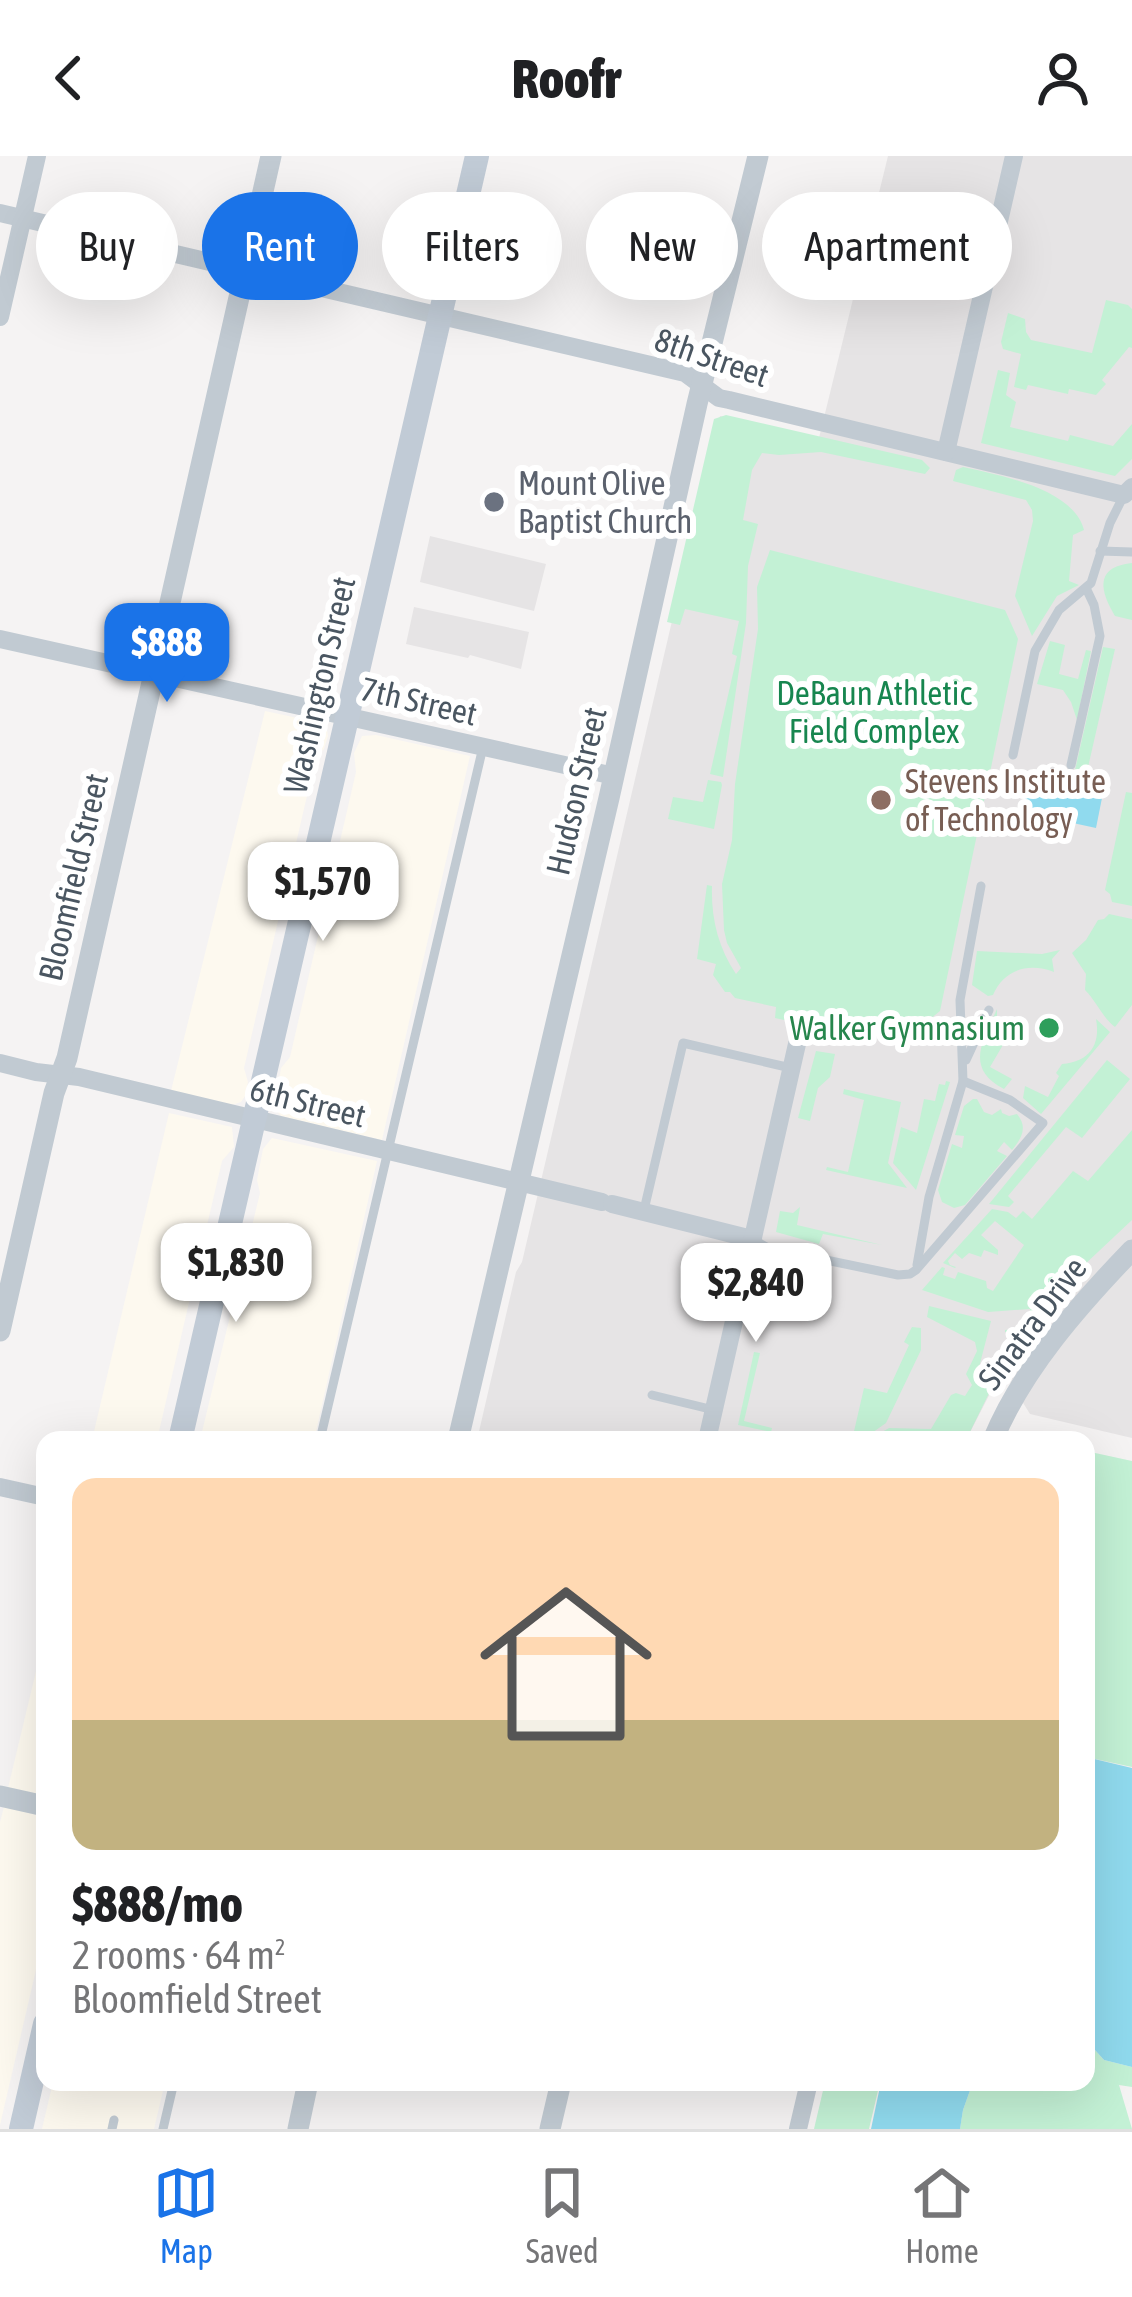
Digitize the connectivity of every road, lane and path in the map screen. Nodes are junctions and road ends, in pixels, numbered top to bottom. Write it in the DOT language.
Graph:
graph roads {
  1 [pos="38,156"];
  2 [pos="272,156"];
  3 [pos="477,156"];
  4 [pos="758,156"];
  5 [pos="1014,156"];
  6 [pos="263,192"];
  7 [pos="0,213"];
  8 [pos="23,219"];
  9 [pos="202,260"];
  10 [pos="358,297"];
  11 [pos="237,300"];
  12 [pos="439,316"];
  13 [pos="0,317"];
  14 [pos="702,386"];
  15 [pos="946,452"];
  16 [pos="1128,491"];
  17 [pos="1100,551"];
  18 [pos="1132,552"];
  19 [pos="1086,588"];
  20 [pos="0,639"];
  21 [pos="152,674"];
  22 [pos="346,715"];
  23 [pos="483,747"];
  24 [pos="1013,755"];
  25 [pos="1071,765"];
  26 [pos="614,776"];
  27 [pos="981,886"];
  28 [pos="989,1010"];
  29 [pos="796,1044"];
  30 [pos="0,1063"];
  31 [pos="964,1064"];
  32 [pos="791,1067"];
  33 [pos="61,1075"];
  34 [pos="963,1081"];
  35 [pos="252,1119"];
  36 [pos="387,1152"];
  37 [pos="518,1181"];
  38 [pos="644,1211"];
  39 [pos="752,1239"];
  40 [pos="1132,1250"];
  41 [pos="916,1270"];
  42 [pos="0,1331"];
  43 [pos="652,1396"];
  44 [pos="714,1410"];
  45 [pos="182,1431"];
  46 [pos="322,1431"];
  47 [pos="460,1431"];
  48 [pos="709,1431"];
  49 [pos="998,1431"];
  50 [pos="0,1486"];
  51 [pos="36,1495"];
  52 [pos="0,1796"];
  53 [pos="36,1804"];
  54 [pos="36,2063"];
  55 [pos="172,2091"];
  56 [pos="306,2091"];
  57 [pos="559,2091"];
  58 [pos="807,2091"];
  59 [pos="21,2129"];
  60 [pos="163,2129"];
  61 [pos="298,2129"];
  62 [pos="550,2129"];
  63 [pos="798,2129"];
  1 -- 8 [label="street"];
  2 -- 6 [label="street, Bloomfield Street"];
  3 -- 12 [label="main road, Washington Street"];
  4 -- 14 [label="street, Hudson Street"];
  5 -- 15 [label="street"];
  7 -- 8 [label="street, 8th Street"];
  8 -- 9 [label="street, 8th Street"];
  8 -- 13 [label="street"];
  10 -- 12 [label="street, 8th Street"];
  11 -- 21 [label="street, Bloomfield Street"];
  12 -- 14 [label="street, 8th Street"];
  12 -- 22 [label="main road, Washington Street"];
  14 -- 15 [label="street, 8th Street"];
  14 -- 26 [label="street, Hudson Street"];
  15 -- 16 [label="street, 8th Street"];
  16 -- 17 [label="lane"];
  17 -- 18 [label="lane"];
  17 -- 19 [label="lane"];
  19 -- 24 [label="lane"];
  19 -- 25 [label="lane"];
  20 -- 21 [label="street, 7th Street"];
  21 -- 22 [label="street, 7th Street"];
  21 -- 33 [label="street, Bloomfield Street"];
  22 -- 23 [label="street, 7th Street"];
  22 -- 35 [label="main road, Washington Street"];
  23 -- 26 [label="street, 7th Street"];
  23 -- 36 [label="lane"];
  26 -- 37 [label="street, Hudson Street"];
  27 -- 31 [label="lane"];
  28 -- 31 [label="lane"];
  29 -- 32 [label="street"];
  30 -- 33 [label="street, 6th Street"];
  31 -- 34 [label="lane"];
  32 -- 38 [label="lane"];
  32 -- 39 [label="street"];
  33 -- 35 [label="street, 6th Street"];
  33 -- 42 [label="street, Bloomfield Street"];
  34 -- 41 [label="lane"];
  34 -- 41 [label="lane"];
  35 -- 36 [label="street, 6th Street"];
  35 -- 45 [label="main road, Washington Street"];
  36 -- 37 [label="street, 6th Street"];
  36 -- 46 [label="lane"];
  37 -- 38 [label="street, 6th Street"];
  37 -- 47 [label="street, Hudson Street"];
  38 -- 39 [label="street, 6th Street"];
  39 -- 41 [label="lane"];
  39 -- 44 [label="street"];
  40 -- 49 [label="street, Sinatra Drive"];
  43 -- 44 [label="lane"];
  44 -- 48 [label="street"];
  50 -- 51 [label="street"];
  52 -- 53 [label="street"];
  54 -- 59 [label="main road"];
  55 -- 60 [label="lane"];
  56 -- 61 [label="street"];
  57 -- 62 [label="street"];
  58 -- 63 [label="street"];
}
